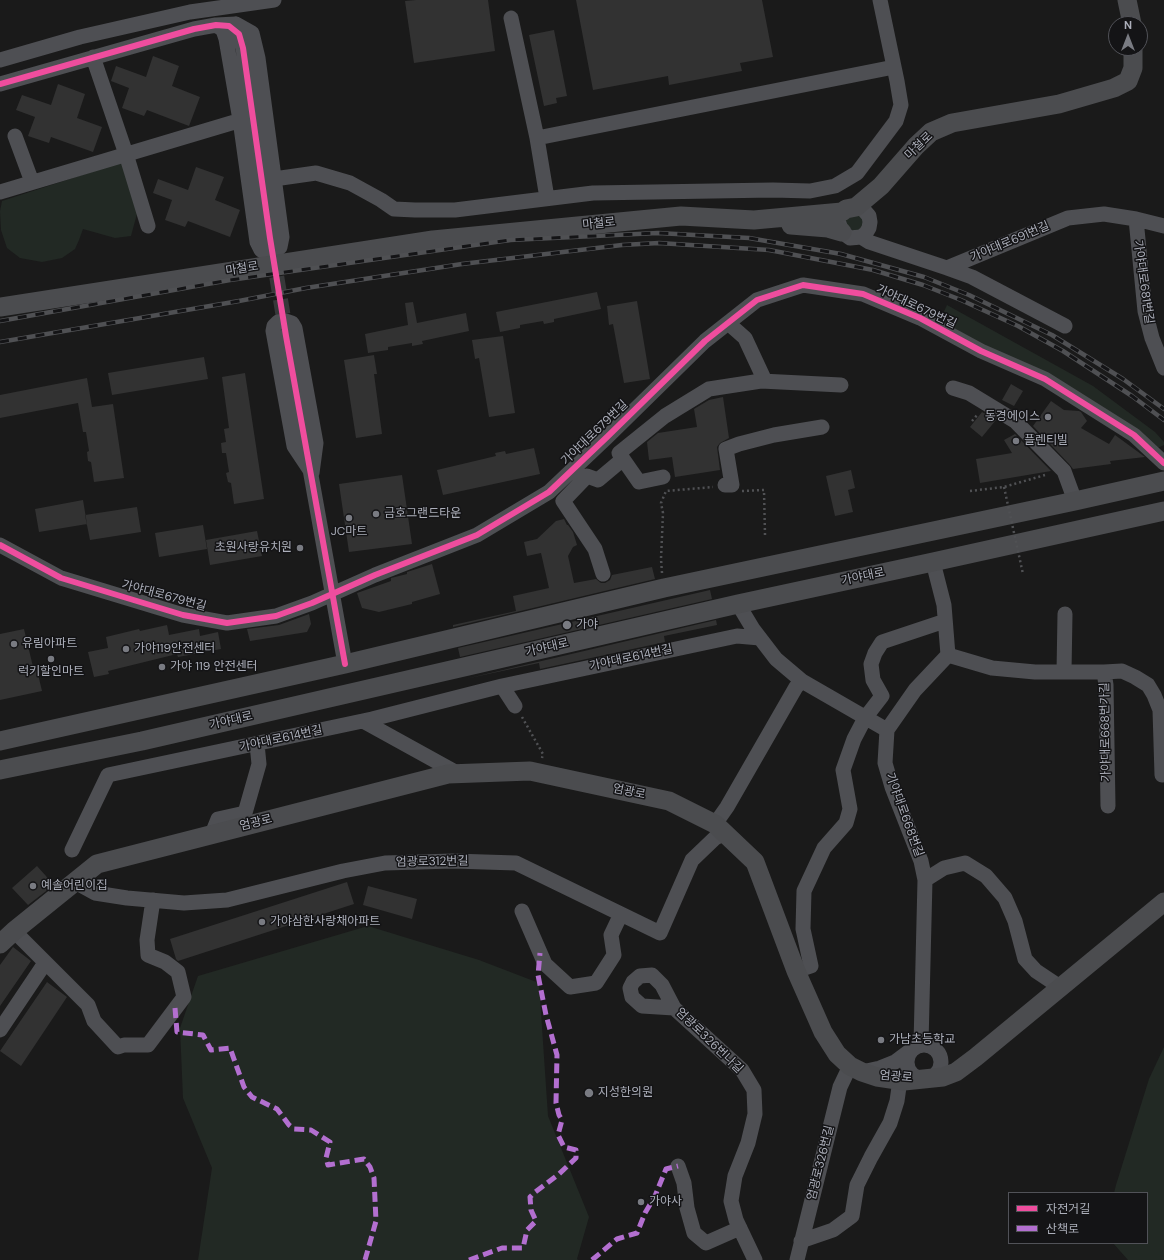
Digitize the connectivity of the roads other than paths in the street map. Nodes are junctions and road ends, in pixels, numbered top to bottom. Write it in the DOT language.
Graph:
graph roads {
  1 [pos="274,0"];
  2 [pos="880,0"];
  3 [pos="1127,0"];
  4 [pos="1130,16"];
  5 [pos="511,18"];
  6 [pos="216,25"];
  7 [pos="1133,56"];
  8 [pos="93,57"];
  9 [pos="0,60"];
  10 [pos="894,67"];
  11 [pos="0,84"];
  12 [pos="252,117"];
  13 [pos="15,136"];
  14 [pos="537,138"];
  15 [pos="126,154"];
  16 [pos="274,179"];
  17 [pos="32,182"];
  18 [pos="0,192"];
  19 [pos="546,198"];
  20 [pos="849,210"];
  21 [pos="1136,219"];
  22 [pos="754,220"];
  23 [pos="148,226"];
  24 [pos="1164,226"];
  25 [pos="842,232"];
  26 [pos="861,237"];
  27 [pos="270,238"];
  28 [pos="275,259"];
  29 [pos="947,268"];
  30 [pos="0,307"];
  31 [pos="728,323"];
  32 [pos="1065,326"];
  33 [pos="286,336"];
  34 [pos="1164,368"];
  35 [pos="766,381"];
  36 [pos="841,385"];
  37 [pos="953,388"];
  38 [pos="822,427"];
  39 [pos="1157,450"];
  40 [pos="623,459"];
  41 [pos="1164,463"];
  42 [pos="312,473"];
  43 [pos="663,477"];
  44 [pos="1164,481"];
  45 [pos="725,486"];
  46 [pos="1075,501"];
  47 [pos="1164,511"];
  48 [pos="1164,521"];
  49 [pos="1109,524"];
  50 [pos="0,545"];
  51 [pos="933,562"];
  52 [pos="603,574"];
  53 [pos="332,595"];
  54 [pos="738,604"];
  55 [pos="1065,614"];
  56 [pos="946,620"];
  57 [pos="760,638"];
  58 [pos="948,655"];
  59 [pos="345,664"];
  60 [pos="1064,672"];
  61 [pos="1104,672"];
  62 [pos="802,680"];
  63 [pos="502,686"];
  64 [pos="515,706"];
  65 [pos="865,718"];
  66 [pos="363,721"];
  67 [pos="887,730"];
  68 [pos="0,741"];
  69 [pos="257,744"];
  70 [pos="0,770"];
  71 [pos="459,774"];
  72 [pos="1162,775"];
  73 [pos="1108,806"];
  74 [pos="720,829"];
  75 [pos="212,834"];
  76 [pos="72,850"];
  77 [pos="925,880"];
  78 [pos="75,882"];
  79 [pos="153,900"];
  80 [pos="1164,902"];
  81 [pos="522,911"];
  82 [pos="621,914"];
  83 [pos="14,931"];
  84 [pos="0,944"];
  85 [pos="45,963"];
  86 [pos="796,972"];
  87 [pos="1060,987"];
  88 [pos="674,1008"];
  89 [pos="0,1030"];
  90 [pos="916,1047"];
  91 [pos="942,1059"];
  92 [pos="970,1062"];
  93 [pos="856,1069"];
  94 [pos="926,1079"];
  95 [pos="900,1080"];
  96 [pos="678,1166"];
  97 [pos="740,1228"];
  98 [pos="801,1241"];
  99 [pos="755,1260"];
  100 [pos="797,1260"];
  1 -- 9 [label="street"];
  2 -- 10 [label="street"];
  3 -- 4 [label="main road"];
  5 -- 14 [label="street"];
  6 -- 8 [label="street"];
  6 -- 12 [label="street"];
  6 -- 12 [label="street"];
  7 -- 20 [label="main road, 마철로"];
  8 -- 11 [label="street"];
  8 -- 15 [label="street"];
  10 -- 14 [label="street"];
  10 -- 19 [label="street"];
  12 -- 15 [label="street"];
  12 -- 16 [label="street"];
  12 -- 27 [label="street"];
  12 -- 28 [label="street"];
  13 -- 17 [label="street"];
  14 -- 19 [label="street"];
  15 -- 17 [label="street"];
  15 -- 23 [label="street"];
  16 -- 19 [label="street"];
  16 -- 28 [label="street"];
  17 -- 18 [label="street"];
  20 -- 22 [label="main road, 마철로"];
  20 -- 25 [label="street"];
  20 -- 26 [label="street"];
  21 -- 24 [label="street, 가야대로691번길"];
  21 -- 29 [label="street, 가야대로691번길"];
  21 -- 34 [label="street, 가야대로681번길"];
  22 -- 25 [label="main road"];
  22 -- 28 [label="main road, 마철로"];
  25 -- 26 [label="street"];
  26 -- 29 [label="street"];
  28 -- 30 [label="main road, 마철로"];
  29 -- 32 [label="street"];
  31 -- 35 [label="street"];
  31 -- 39 [label="street, 가야대로679번길"];
  31 -- 53 [label="street, 가야대로679번길"];
  33 -- 42 [label="street"];
  35 -- 36 [label="street"];
  35 -- 40 [label="street"];
  37 -- 46 [label="street"];
  38 -- 45 [label="street"];
  39 -- 41 [label="street, 가야대로679번길"];
  40 -- 43 [label="street"];
  40 -- 52 [label="street"];
  42 -- 42 [label="street"];
  42 -- 53 [label="street"];
  44 -- 46 [label="main road"];
  46 -- 59 [label="main road"];
  47 -- 49 [label="main road, 가야대로"];
  48 -- 49 [label="main road"];
  49 -- 51 [label="main road, 가야대로"];
  50 -- 53 [label="street, 가야대로679번길"];
  51 -- 54 [label="main road, 가야대로"];
  51 -- 56 [label="street"];
  53 -- 59 [label="street"];
  54 -- 57 [label="street"];
  54 -- 70 [label="main road, 가야대로"];
  55 -- 60 [label="street"];
  56 -- 58 [label="street"];
  56 -- 65 [label="street"];
  57 -- 62 [label="street"];
  57 -- 63 [label="street, 가야대로614번길"];
  58 -- 60 [label="street, 가야대로668번가길"];
  58 -- 67 [label="street"];
  59 -- 68 [label="main road"];
  60 -- 61 [label="street, 가야대로668번가길"];
  61 -- 72 [label="street"];
  61 -- 73 [label="street, 가야대로668번가길"];
  62 -- 65 [label="street"];
  62 -- 74 [label="street"];
  63 -- 64 [label="street"];
  63 -- 66 [label="street, 가야대로614번길"];
  65 -- 67 [label="street"];
  65 -- 86 [label="street"];
  66 -- 69 [label="street, 가야대로614번길"];
  66 -- 71 [label="street"];
  67 -- 77 [label="street, 가야대로668번길"];
  69 -- 75 [label="street"];
  69 -- 76 [label="street, 가야대로614번길"];
  71 -- 74 [label="main road, 엄광로"];
  71 -- 75 [label="main road, 엄광로"];
  74 -- 82 [label="street, 엄광로312번길"];
  74 -- 86 [label="main road, 엄광로"];
  75 -- 78 [label="main road, 엄광로"];
  77 -- 87 [label="street"];
  77 -- 90 [label="street, 가야대로668번길"];
  78 -- 79 [label="street, 엄광로312번길"];
  78 -- 83 [label="main road, 엄광로"];
  79 -- 82 [label="street, 엄광로312번길"];
  79 -- 85 [label="street"];
  80 -- 87 [label="main road, 엄광로"];
  81 -- 82 [label="street"];
  83 -- 84 [label="main road, 엄광로"];
  83 -- 85 [label="street"];
  85 -- 89 [label="street"];
  86 -- 93 [label="main road, 엄광로"];
  87 -- 92 [label="main road, 엄광로"];
  88 -- 88 [label="street, 엄광로326번나길"];
  88 -- 97 [label="street, 엄광로326번나길"];
  90 -- 91 [label="street"];
  90 -- 93 [label="street"];
  90 -- 94 [label="street, 가야대로668번길"];
  91 -- 92 [label="street"];
  91 -- 94 [label="street"];
  92 -- 94 [label="main road, 엄광로"];
  93 -- 95 [label="main road, 엄광로"];
  93 -- 98 [label="street, 엄광로326번길"];
  94 -- 95 [label="main road, 엄광로"];
  95 -- 98 [label="street"];
  96 -- 97 [label="street"];
  97 -- 99 [label="street, 엄광로326번나길"];
  98 -- 100 [label="street, 엄광로326번길"];
}
